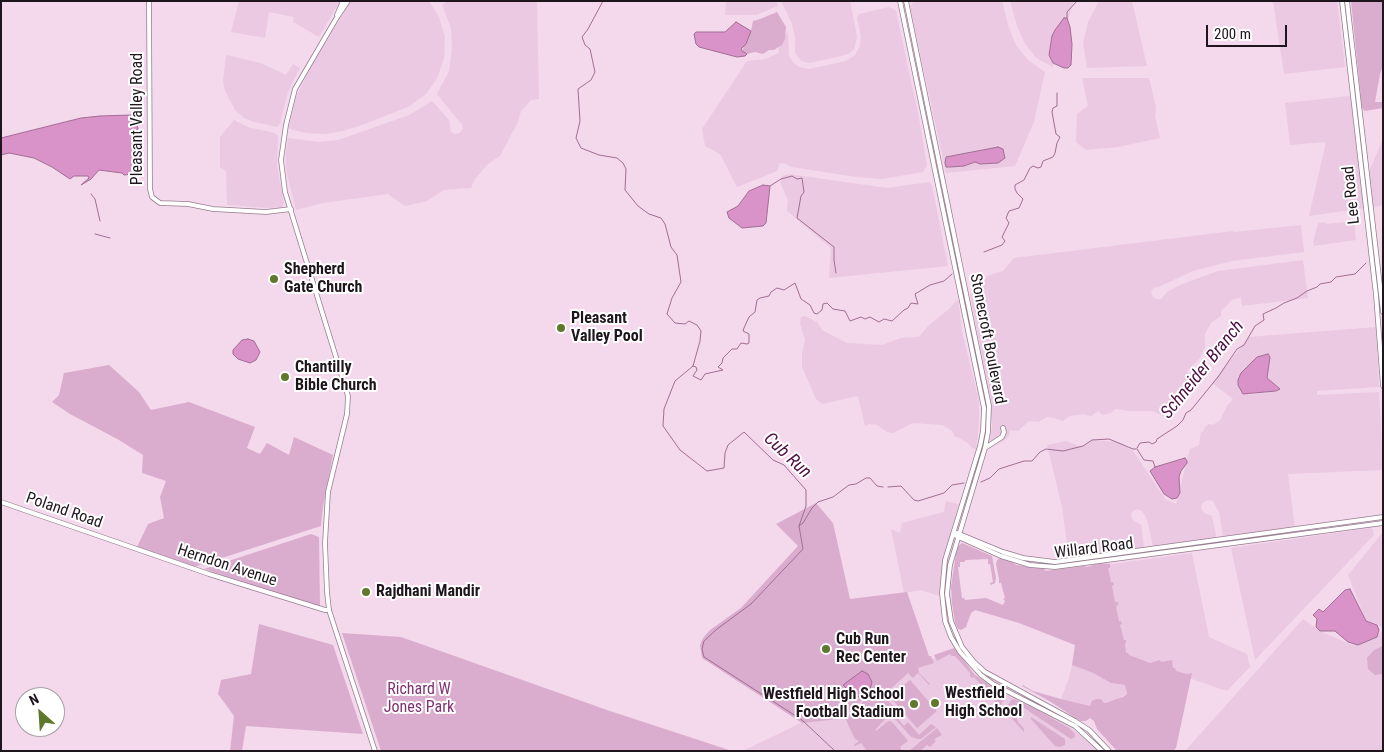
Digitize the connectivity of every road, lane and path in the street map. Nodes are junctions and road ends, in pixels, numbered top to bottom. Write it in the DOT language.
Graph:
graph roads {
  1 [pos="149,1"];
  2 [pos="343,1"];
  3 [pos="348,1"];
  4 [pos="900,1"];
  5 [pos="906,1"];
  6 [pos="1342,1"];
  7 [pos="1347,1"];
  8 [pos="336,18"];
  9 [pos="1347,45"];
  10 [pos="1352,45"];
  11 [pos="291,209"];
  12 [pos="1383,312"];
  13 [pos="1383,386"];
  14 [pos="1003,428"];
  15 [pos="985,448"];
  16 [pos="1,502"];
  17 [pos="1383,517"];
  18 [pos="1383,523"];
  19 [pos="952,532"];
  20 [pos="958,535"];
  21 [pos="118,543"];
  22 [pos="329,610"];
  23 [pos="375,751"];
  24 [pos="1102,751"];
  25 [pos="1109,751"];
  1 -- 11 [label="main road, Pleasant Valley Road"];
  2 -- 8 [label="main road"];
  3 -- 8 [label="main road"];
  4 -- 19 [label="main road, Stonecroft Boulevard"];
  5 -- 15 [label="main road, Stonecroft Boulevard"];
  6 -- 9 [label="main road, Lee Road"];
  7 -- 10 [label="main road, Lee Road"];
  8 -- 11 [label="main road"];
  9 -- 10 [label="main road"];
  9 -- 13 [label="main road, Lee Road"];
  10 -- 12 [label="main road, Lee Road"];
  11 -- 22 [label="main road"];
  14 -- 15 [label="main road"];
  15 -- 20 [label="main road, Stonecroft Boulevard"];
  16 -- 21 [label="main road, Poland Road"];
  17 -- 20 [label="main road, Willard Road"];
  18 -- 20 [label="main road, Willard Road"];
  19 -- 20 [label="main road, Willard Road"];
  19 -- 24 [label="main road, Stonecroft Boulevard"];
  20 -- 25 [label="main road, Stonecroft Boulevard"];
  21 -- 22 [label="main road, Herndon Avenue"];
  22 -- 23 [label="main road"];
}
